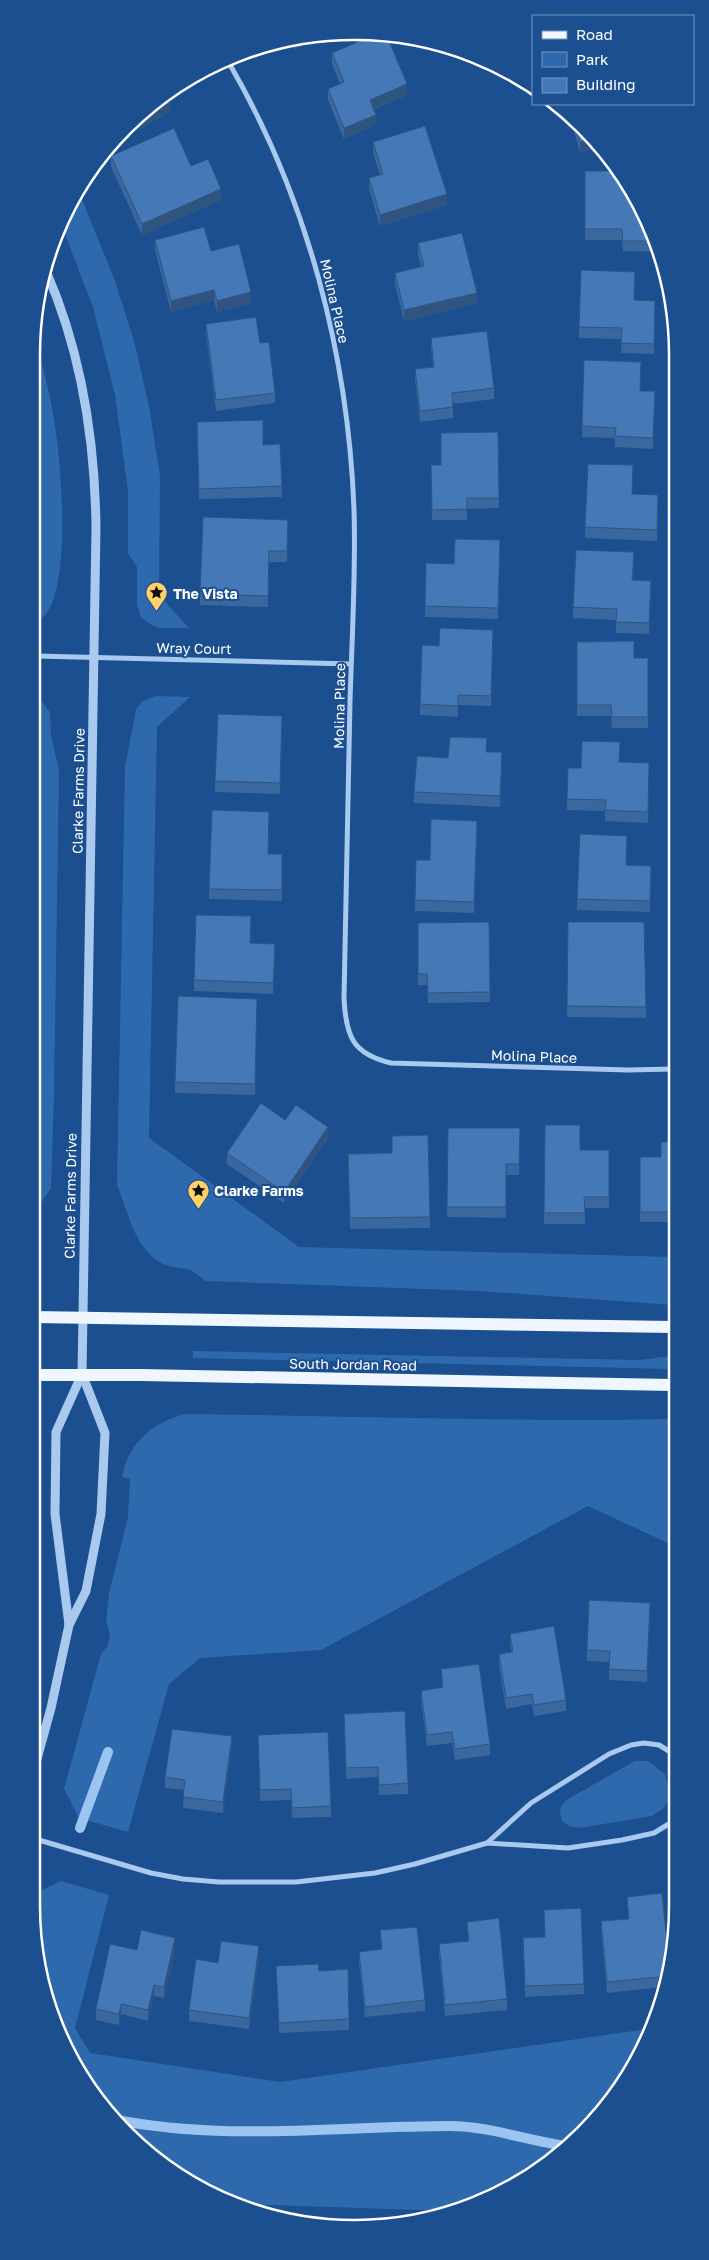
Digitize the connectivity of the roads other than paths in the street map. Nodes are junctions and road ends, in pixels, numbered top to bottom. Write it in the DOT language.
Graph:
graph roads {
  1 [pos="230,66"];
  2 [pos="49,280"];
  3 [pos="40,656"];
  4 [pos="94,656"];
  5 [pos="351,664"];
  6 [pos="669,1070"];
  7 [pos="40,1317"];
  8 [pos="82,1318"];
  9 [pos="669,1327"];
  10 [pos="82,1374"];
  11 [pos="40,1375"];
  12 [pos="669,1385"];
  13 [pos="69,1625"];
  14 [pos="40,1747"];
  15 [pos="669,1752"];
  16 [pos="669,1824"];
  17 [pos="40,1840"];
  18 [pos="488,1843"];
  1 -- 5 [label="street, Molina Place"];
  2 -- 4 [label="street, Clarke Farms Drive"];
  3 -- 4 [label="street, Wray Court"];
  4 -- 5 [label="street, Wray Court"];
  4 -- 8 [label="street, Clarke Farms Drive"];
  5 -- 6 [label="street, Molina Place"];
  7 -- 8 [label="main road"];
  8 -- 9 [label="main road"];
  8 -- 10 [label="street, Clarke Farms Drive"];
  10 -- 11 [label="main road, South Jordan Road"];
  10 -- 12 [label="main road, South Jordan Road"];
  10 -- 13 [label="street"];
  10 -- 13 [label="street"];
  13 -- 14 [label="street"];
  15 -- 18 [label="street"];
  16 -- 18 [label="street"];
  17 -- 18 [label="street"];
}
